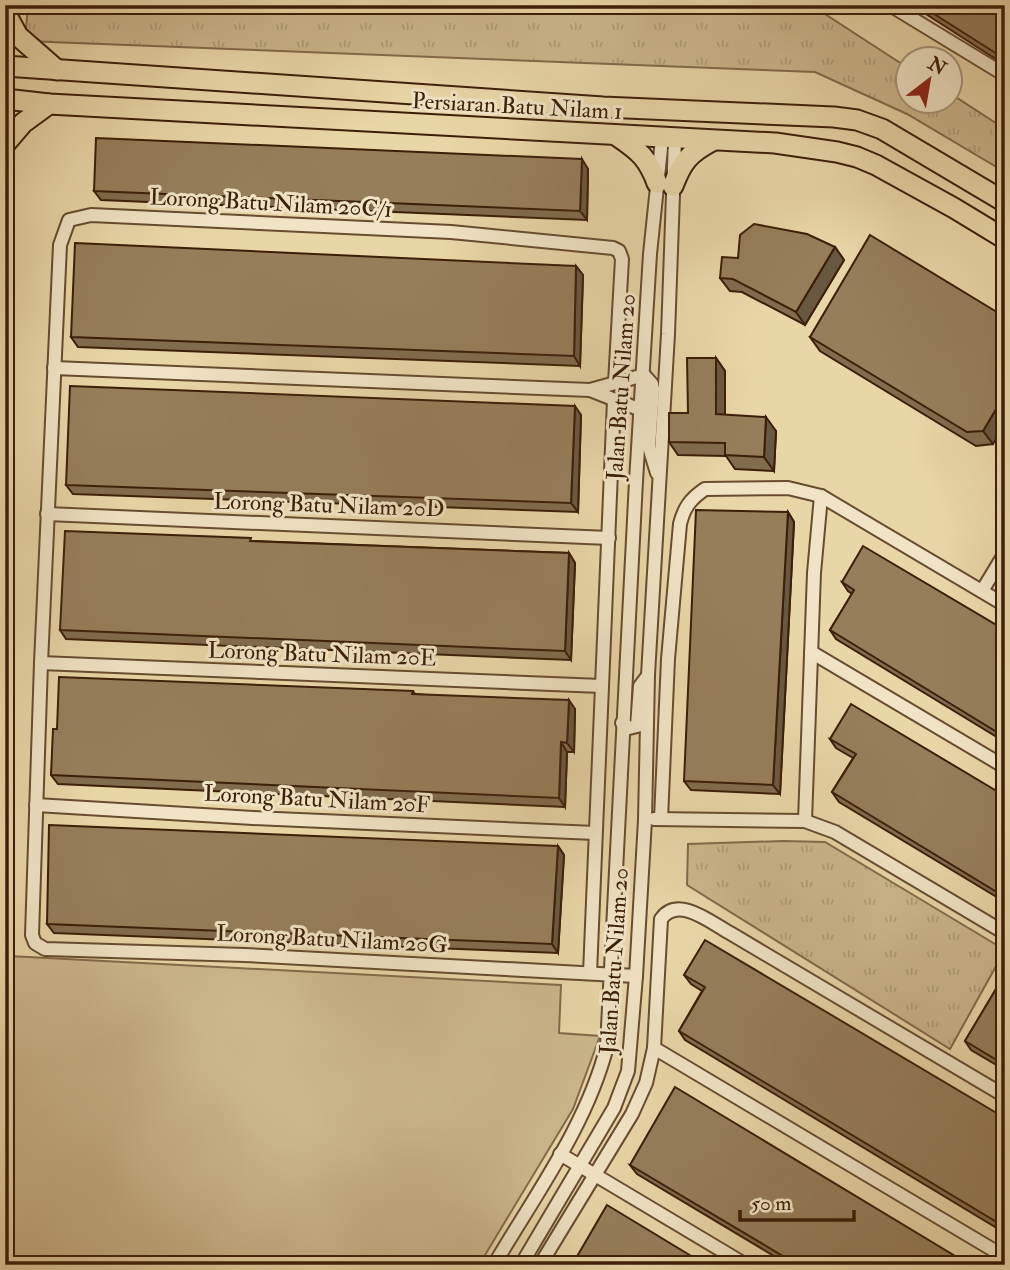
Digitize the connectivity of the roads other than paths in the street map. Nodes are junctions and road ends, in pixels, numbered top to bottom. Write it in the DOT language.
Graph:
graph roads {
  1 [pos="890,5"];
  2 [pos="5,12"];
  3 [pos="5,66"];
  4 [pos="57,71"];
  5 [pos="1005,75"];
  6 [pos="5,99"];
  7 [pos="49,104"];
  8 [pos="603,107"];
  9 [pos="737,114"];
  10 [pos="617,136"];
  11 [pos="668,136"];
  12 [pos="713,140"];
  13 [pos="5,144"];
  14 [pos="665,184"];
  15 [pos="1005,202"];
  16 [pos="954,208"];
  17 [pos="1005,229"];
  18 [pos="1005,240"];
  19 [pos="54,368"];
  20 [pos="644,375"];
  21 [pos="615,383"];
  22 [pos="590,390"];
  23 [pos="614,400"];
  24 [pos="641,410"];
  25 [pos="659,476"];
  26 [pos="821,496"];
  27 [pos="47,514"];
  28 [pos="609,538"];
  29 [pos="1005,553"];
  30 [pos="982,591"];
  31 [pos="1005,605"];
  32 [pos="811,652"];
  33 [pos="41,663"];
  34 [pos="648,675"];
  35 [pos="601,686"];
  36 [pos="622,723"];
  37 [pos="1005,767"];
  38 [pos="36,805"];
  39 [pos="661,818"];
  40 [pos="645,820"];
  41 [pos="805,821"];
  42 [pos="595,833"];
  43 [pos="1005,933"];
  44 [pos="590,973"];
  45 [pos="611,974"];
  46 [pos="636,976"];
  47 [pos="654,1048"];
  48 [pos="1005,1096"];
  49 [pos="560,1154"];
  50 [pos="580,1166"];
  51 [pos="595,1175"];
  52 [pos="1005,1257"];
  53 [pos="495,1265"];
  54 [pos="521,1265"];
  55 [pos="540,1265"];
  56 [pos="746,1265"];
  1 -- 5 [label="street"];
  2 -- 4 [label="main road"];
  3 -- 4 [label="main road, Persiaran Batu Nilam 1"];
  4 -- 8 [label="main road, Persiaran Batu Nilam 1"];
  6 -- 7 [label="main road, Persiaran Batu Nilam 1"];
  7 -- 10 [label="main road, Persiaran Batu Nilam 1"];
  7 -- 13 [label="main road"];
  8 -- 9 [label="main road, Persiaran Batu Nilam 1"];
  8 -- 11 [label="main road"];
  9 -- 11 [label="main road"];
  9 -- 15 [label="main road, Persiaran Batu Nilam 1"];
  10 -- 11 [label="main road, Persiaran Batu Nilam 1"];
  10 -- 14 [label="main road"];
  11 -- 12 [label="main road, Persiaran Batu Nilam 1"];
  11 -- 14 [label="street, Jalan Batu Nilam 20"];
  12 -- 14 [label="main road"];
  12 -- 16 [label="main road, Persiaran Batu Nilam 1"];
  14 -- 20 [label="street, Jalan Batu Nilam 20"];
  14 -- 25 [label="street, Jalan Batu Nilam 20"];
  16 -- 17 [label="main road"];
  16 -- 18 [label="main road, Persiaran Batu Nilam 1"];
  19 -- 21 [label="street, Lorong Batu Nilam 20C/1"];
  19 -- 22 [label="street"];
  19 -- 27 [label="street"];
  20 -- 21 [label="street"];
  20 -- 24 [label="street, Jalan Batu Nilam 20"];
  20 -- 25 [label="street"];
  21 -- 22 [label="street"];
  22 -- 23 [label="street"];
  23 -- 24 [label="street"];
  23 -- 28 [label="street"];
  24 -- 36 [label="street, Jalan Batu Nilam 20"];
  25 -- 34 [label="street, Jalan Batu Nilam 20"];
  26 -- 30 [label="street"];
  26 -- 32 [label="street"];
  26 -- 39 [label="street"];
  27 -- 28 [label="street, Lorong Batu Nilam 20D"];
  27 -- 33 [label="street"];
  28 -- 35 [label="street"];
  29 -- 30 [label="street"];
  30 -- 31 [label="street"];
  32 -- 37 [label="street"];
  32 -- 41 [label="street"];
  33 -- 35 [label="street, Lorong Batu Nilam 20E"];
  33 -- 38 [label="street"];
  34 -- 36 [label="street, Jalan Batu Nilam 20"];
  34 -- 40 [label="street, Jalan Batu Nilam 20"];
  35 -- 42 [label="street"];
  36 -- 45 [label="street, Jalan Batu Nilam 20"];
  38 -- 42 [label="street, Lorong Batu Nilam 20F"];
  38 -- 44 [label="street, Lorong Batu Nilam 20G"];
  39 -- 40 [label="street"];
  39 -- 41 [label="street"];
  40 -- 46 [label="street, Jalan Batu Nilam 20"];
  41 -- 43 [label="street"];
  42 -- 44 [label="street"];
  44 -- 45 [label="street, Lorong Batu Nilam 20G"];
  45 -- 46 [label="street, Lorong Batu Nilam 20G"];
  45 -- 49 [label="street, Jalan Batu Nilam 20"];
  46 -- 50 [label="street, Jalan Batu Nilam 20"];
  47 -- 48 [label="street"];
  47 -- 51 [label="street"];
  47 -- 52 [label="street"];
  49 -- 50 [label="street"];
  49 -- 53 [label="street, Jalan Batu Nilam 20"];
  50 -- 51 [label="street"];
  50 -- 54 [label="street, Jalan Batu Nilam 20"];
  51 -- 55 [label="street"];
  51 -- 56 [label="street"];
}
